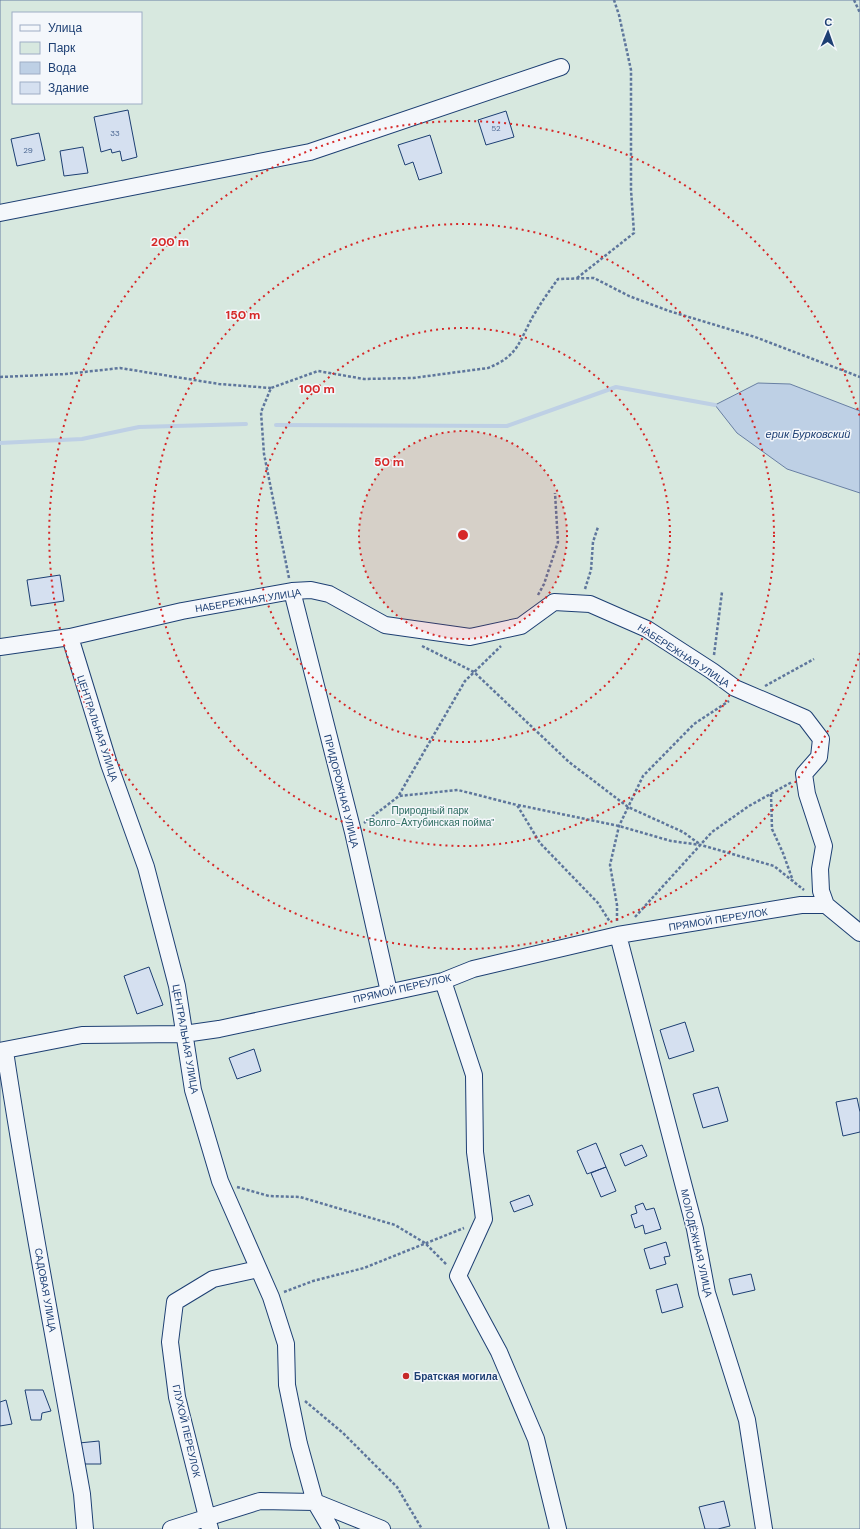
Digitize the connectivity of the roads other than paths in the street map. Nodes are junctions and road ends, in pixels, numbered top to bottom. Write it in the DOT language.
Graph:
graph roads {
  1 [pos="561,67"];
  2 [pos="0,213"];
  3 [pos="292,591"];
  4 [pos="70,637"];
  5 [pos="0,647"];
  6 [pos="826,905"];
  7 [pos="860,933"];
  8 [pos="618,935"];
  9 [pos="442,981"];
  10 [pos="389,992"];
  11 [pos="184,1034"];
  12 [pos="2,1051"];
  13 [pos="258,1269"];
  14 [pos="315,1502"];
  15 [pos="209,1524"];
  16 [pos="85,1529"];
  17 [pos="171,1529"];
  18 [pos="331,1529"];
  19 [pos="382,1529"];
  20 [pos="558,1529"];
  21 [pos="764,1529"];
  1 -- 2 [label="street"];
  3 -- 4 [label="street, НАБЕРЕЖНАЯ УЛИЦА"];
  3 -- 6 [label="street, НАБЕРЕЖНАЯ УЛИЦА"];
  3 -- 10 [label="street, ПРИДОРОЖНАЯ УЛИЦА"];
  4 -- 5 [label="street, НАБЕРЕЖНАЯ УЛИЦА"];
  4 -- 11 [label="street, ЦЕНТРАЛЬНАЯ УЛИЦА"];
  6 -- 7 [label="street"];
  6 -- 8 [label="street, ПРЯМОЙ ПЕРЕУЛОК"];
  8 -- 9 [label="street, ПРЯМОЙ ПЕРЕУЛОК"];
  8 -- 21 [label="street, МОЛОДЁЖНАЯ УЛИЦА"];
  9 -- 10 [label="street, ПРЯМОЙ ПЕРЕУЛОК"];
  9 -- 20 [label="street"];
  10 -- 11 [label="street, ПРЯМОЙ ПЕРЕУЛОК"];
  11 -- 12 [label="street, ПРЯМОЙ ПЕРЕУЛОК"];
  11 -- 13 [label="street, ЦЕНТРАЛЬНАЯ УЛИЦА"];
  12 -- 16 [label="street, САДОВАЯ УЛИЦА"];
  13 -- 14 [label="street, ЦЕНТРАЛЬНАЯ УЛИЦА"];
  13 -- 15 [label="street, ГЛУХОЙ ПЕРЕУЛОК"];
  14 -- 15 [label="street"];
  14 -- 18 [label="street, ЦЕНТРАЛЬНАЯ УЛИЦА"];
  14 -- 19 [label="street"];
  15 -- 17 [label="street"];
}
